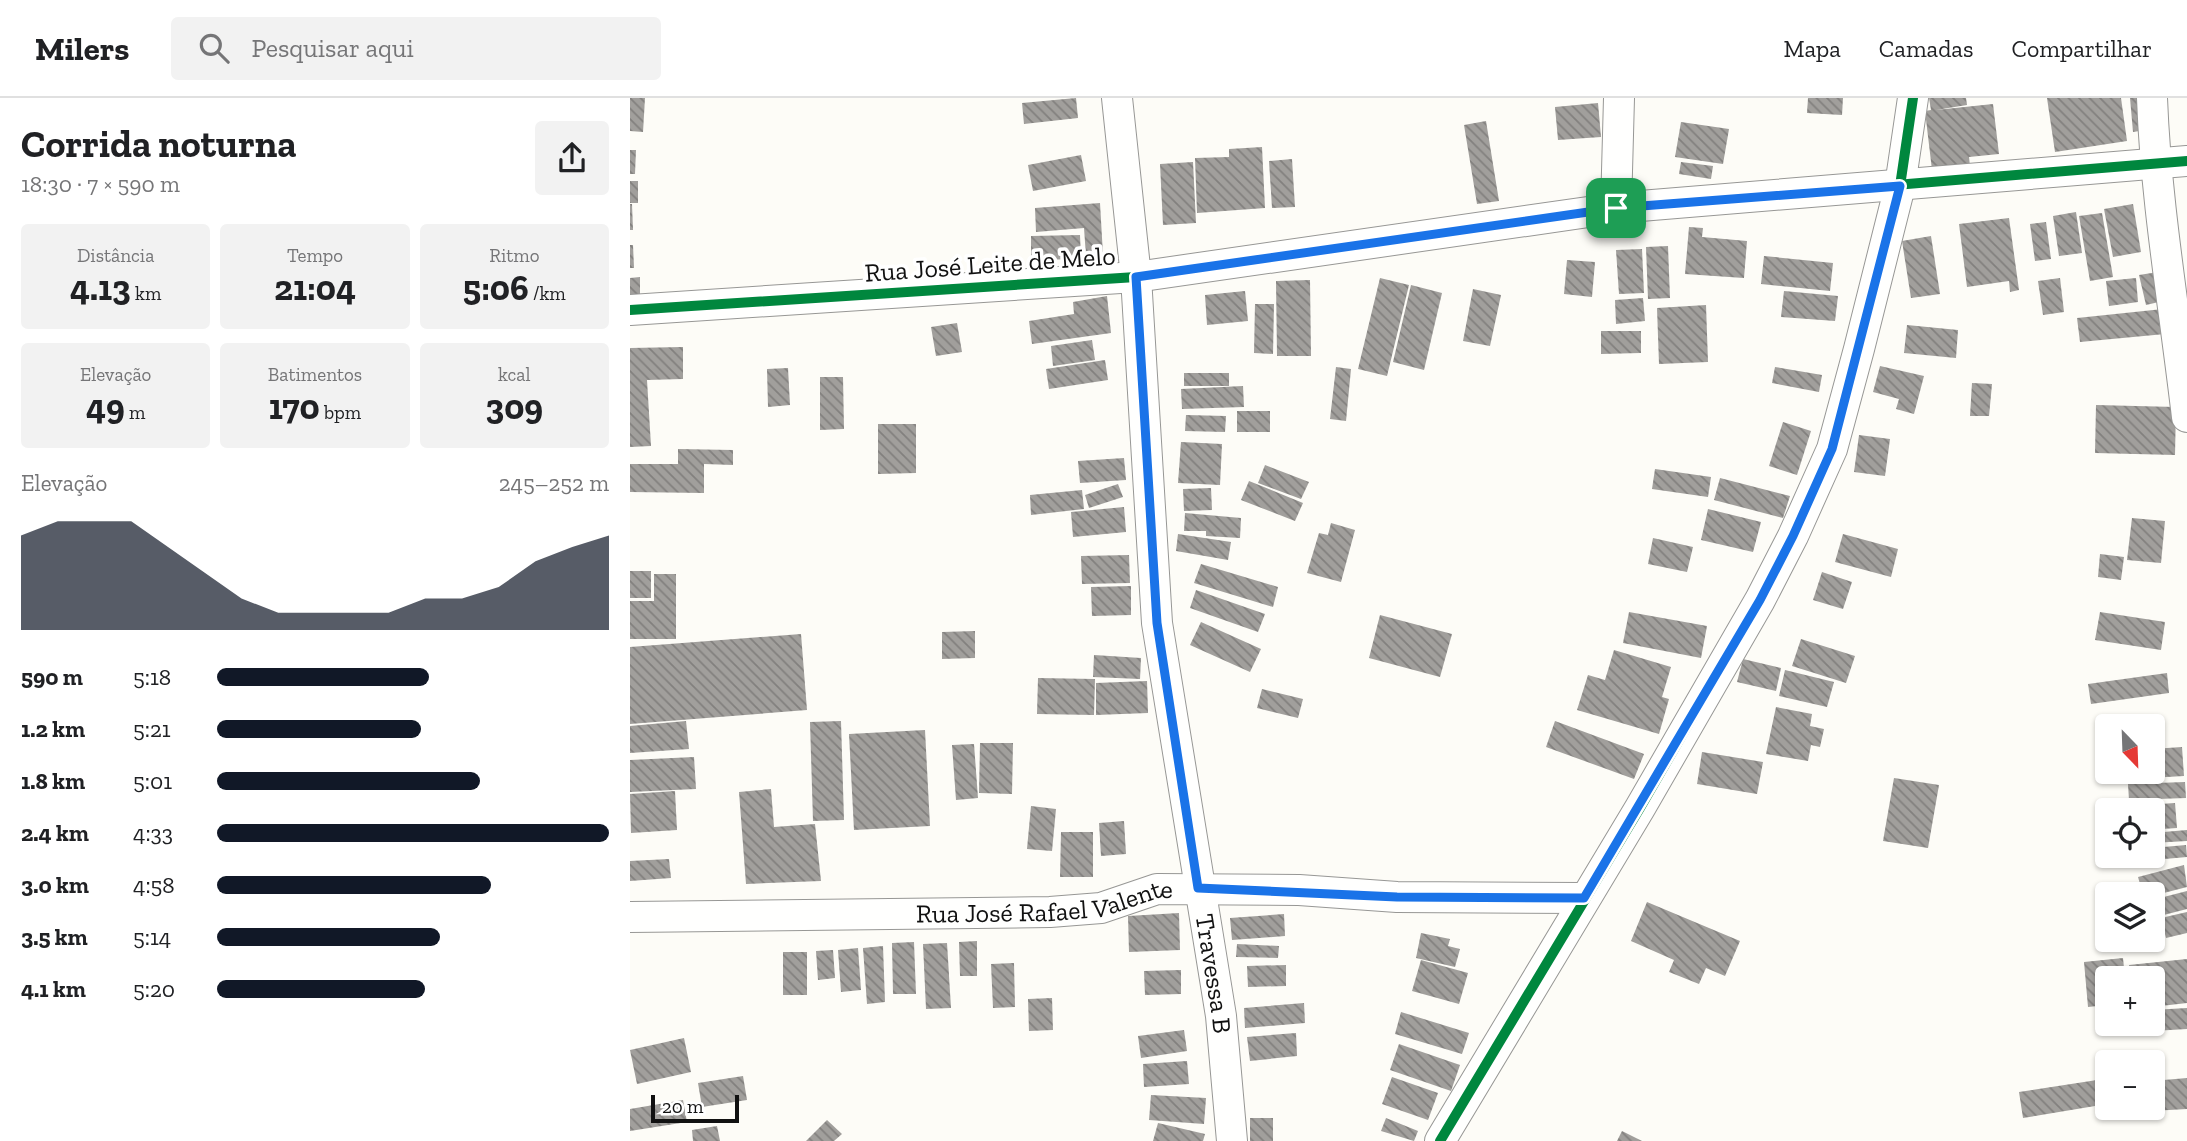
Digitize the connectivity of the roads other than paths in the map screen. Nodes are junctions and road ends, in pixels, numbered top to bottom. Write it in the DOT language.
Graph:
graph roads {
  1 [pos="1117,98"];
  2 [pos="1619,98"];
  3 [pos="1913,98"];
  4 [pos="2152,98"];
  5 [pos="2187,161"];
  6 [pos="2154,164"];
  7 [pos="1900,186"];
  8 [pos="1616,208"];
  9 [pos="1136,277"];
  10 [pos="630,310"];
  11 [pos="2187,418"];
  12 [pos="1198,888"];
  13 [pos="1584,898"];
  14 [pos="630,917"];
  15 [pos="1232,1141"];
  16 [pos="1440,1141"];
  1 -- 9 [label="street, Travessa B"];
  2 -- 8 [label="street"];
  3 -- 7 [label="street"];
  4 -- 6 [label="street"];
  5 -- 6 [label="street, Rua José Leite de Melo"];
  6 -- 7 [label="street, Rua José Leite de Melo"];
  6 -- 11 [label="street"];
  7 -- 8 [label="street, Rua José Leite de Melo"];
  7 -- 13 [label="street"];
  8 -- 9 [label="street, Rua José Leite de Melo"];
  9 -- 10 [label="street, Rua José Leite de Melo"];
  9 -- 12 [label="street, Travessa B"];
  12 -- 13 [label="street, Rua José Rafael Valente"];
  12 -- 14 [label="street, Rua José Rafael Valente"];
  12 -- 15 [label="street, Travessa B"];
  13 -- 16 [label="street"];
}
